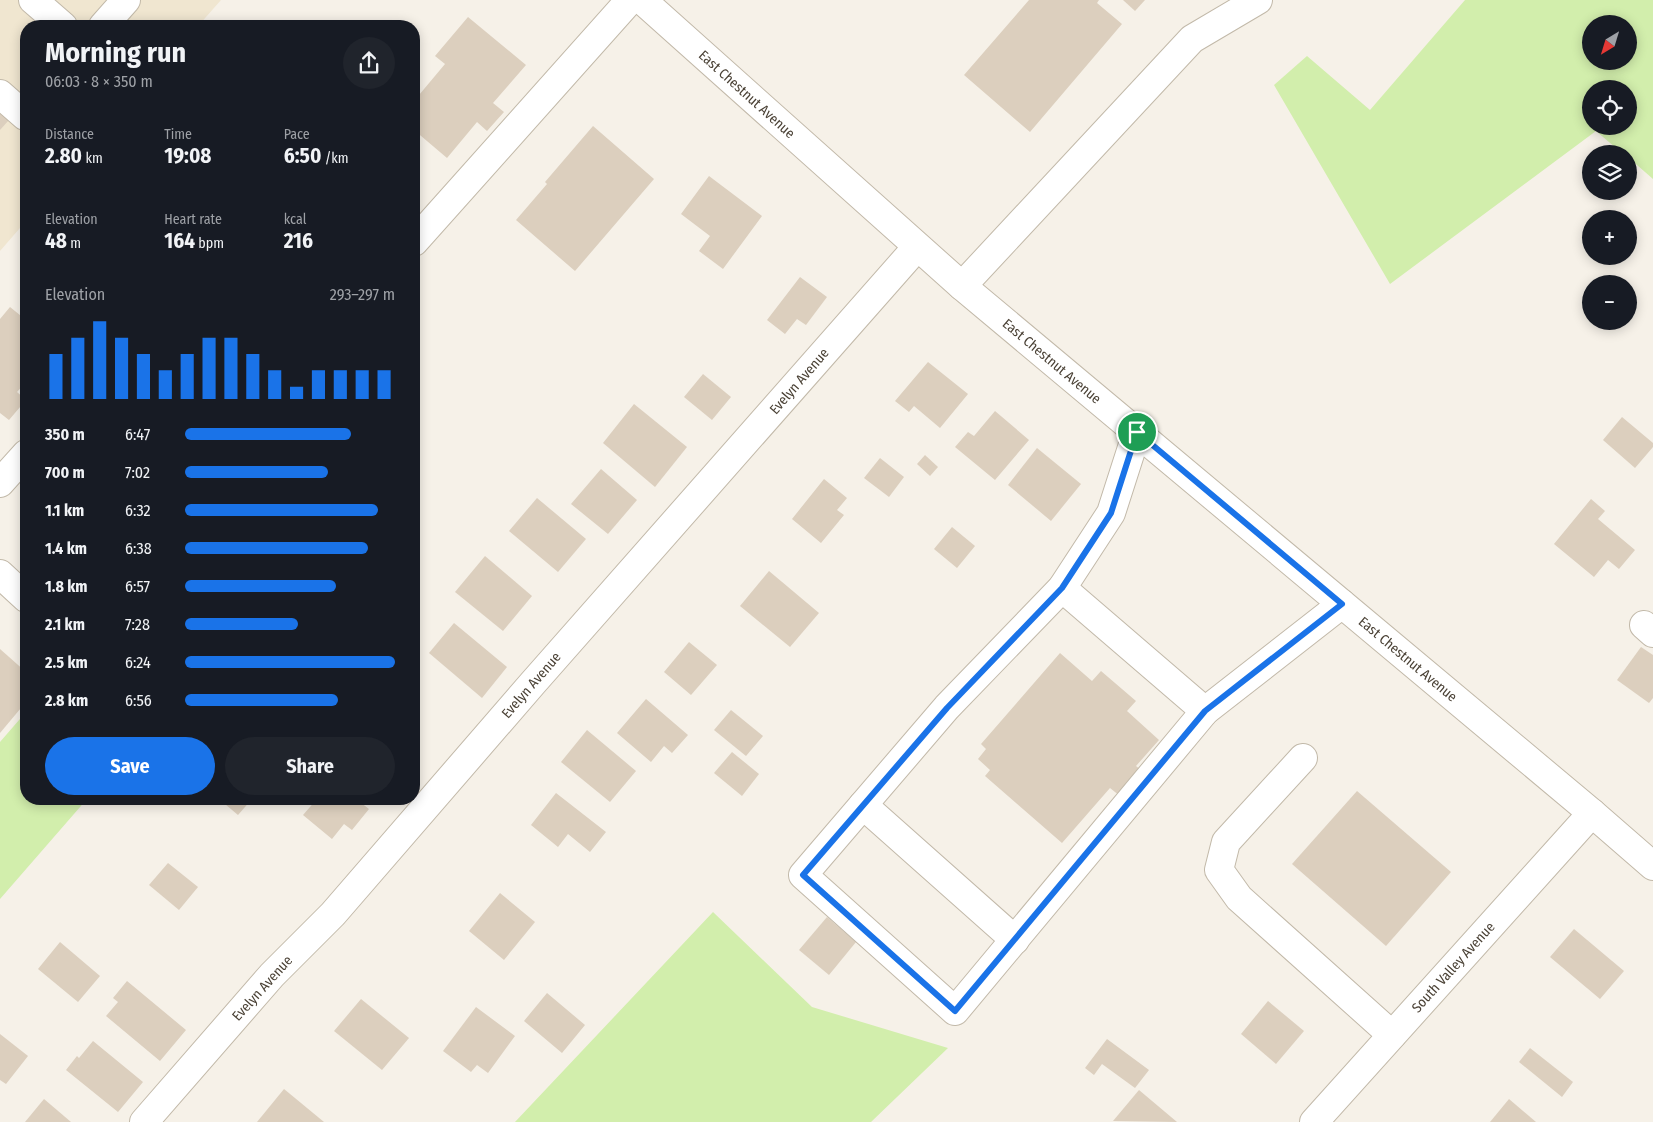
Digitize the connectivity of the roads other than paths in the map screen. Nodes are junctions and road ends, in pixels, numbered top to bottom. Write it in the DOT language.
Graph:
graph roads {
  1 [pos="33,0"];
  2 [pos="126,0"];
  3 [pos="630,0"];
  4 [pos="642,0"];
  5 [pos="1258,0"];
  6 [pos="56,20"];
  7 [pos="108,20"];
  8 [pos="0,94"];
  9 [pos="20,112"];
  10 [pos="420,234"];
  11 [pos="917,247"];
  12 [pos="962,286"];
  13 [pos="1137,432"];
  14 [pos="20,461"];
  15 [pos="0,483"];
  16 [pos="0,574"];
  17 [pos="1062,588"];
  18 [pos="20,592"];
  19 [pos="1342,604"];
  20 [pos="1205,711"];
  21 [pos="1303,758"];
  22 [pos="863,805"];
  23 [pos="1592,812"];
  24 [pos="1653,866"];
  25 [pos="1015,940"];
  26 [pos="1392,1035"];
  27 [pos="144,1122"];
  28 [pos="1314,1122"];
  1 -- 6 [label="street"];
  2 -- 7 [label="street"];
  3 -- 10 [label="street"];
  4 -- 11 [label="street, East Chestnut Avenue"];
  5 -- 12 [label="street"];
  8 -- 9 [label="street"];
  11 -- 12 [label="street, East Chestnut Avenue"];
  11 -- 27 [label="street, Evelyn Avenue"];
  12 -- 13 [label="street, East Chestnut Avenue"];
  13 -- 17 [label="street"];
  13 -- 19 [label="street, East Chestnut Avenue"];
  14 -- 15 [label="street"];
  16 -- 18 [label="street"];
  17 -- 20 [label="street"];
  17 -- 22 [label="street"];
  19 -- 20 [label="street"];
  19 -- 23 [label="street, East Chestnut Avenue"];
  20 -- 25 [label="street"];
  21 -- 26 [label="street"];
  22 -- 25 [label="street"];
  22 -- 25 [label="street"];
  23 -- 24 [label="street, East Chestnut Avenue"];
  23 -- 26 [label="street, South Valley Avenue"];
  26 -- 28 [label="street, South Valley Avenue"];
}
